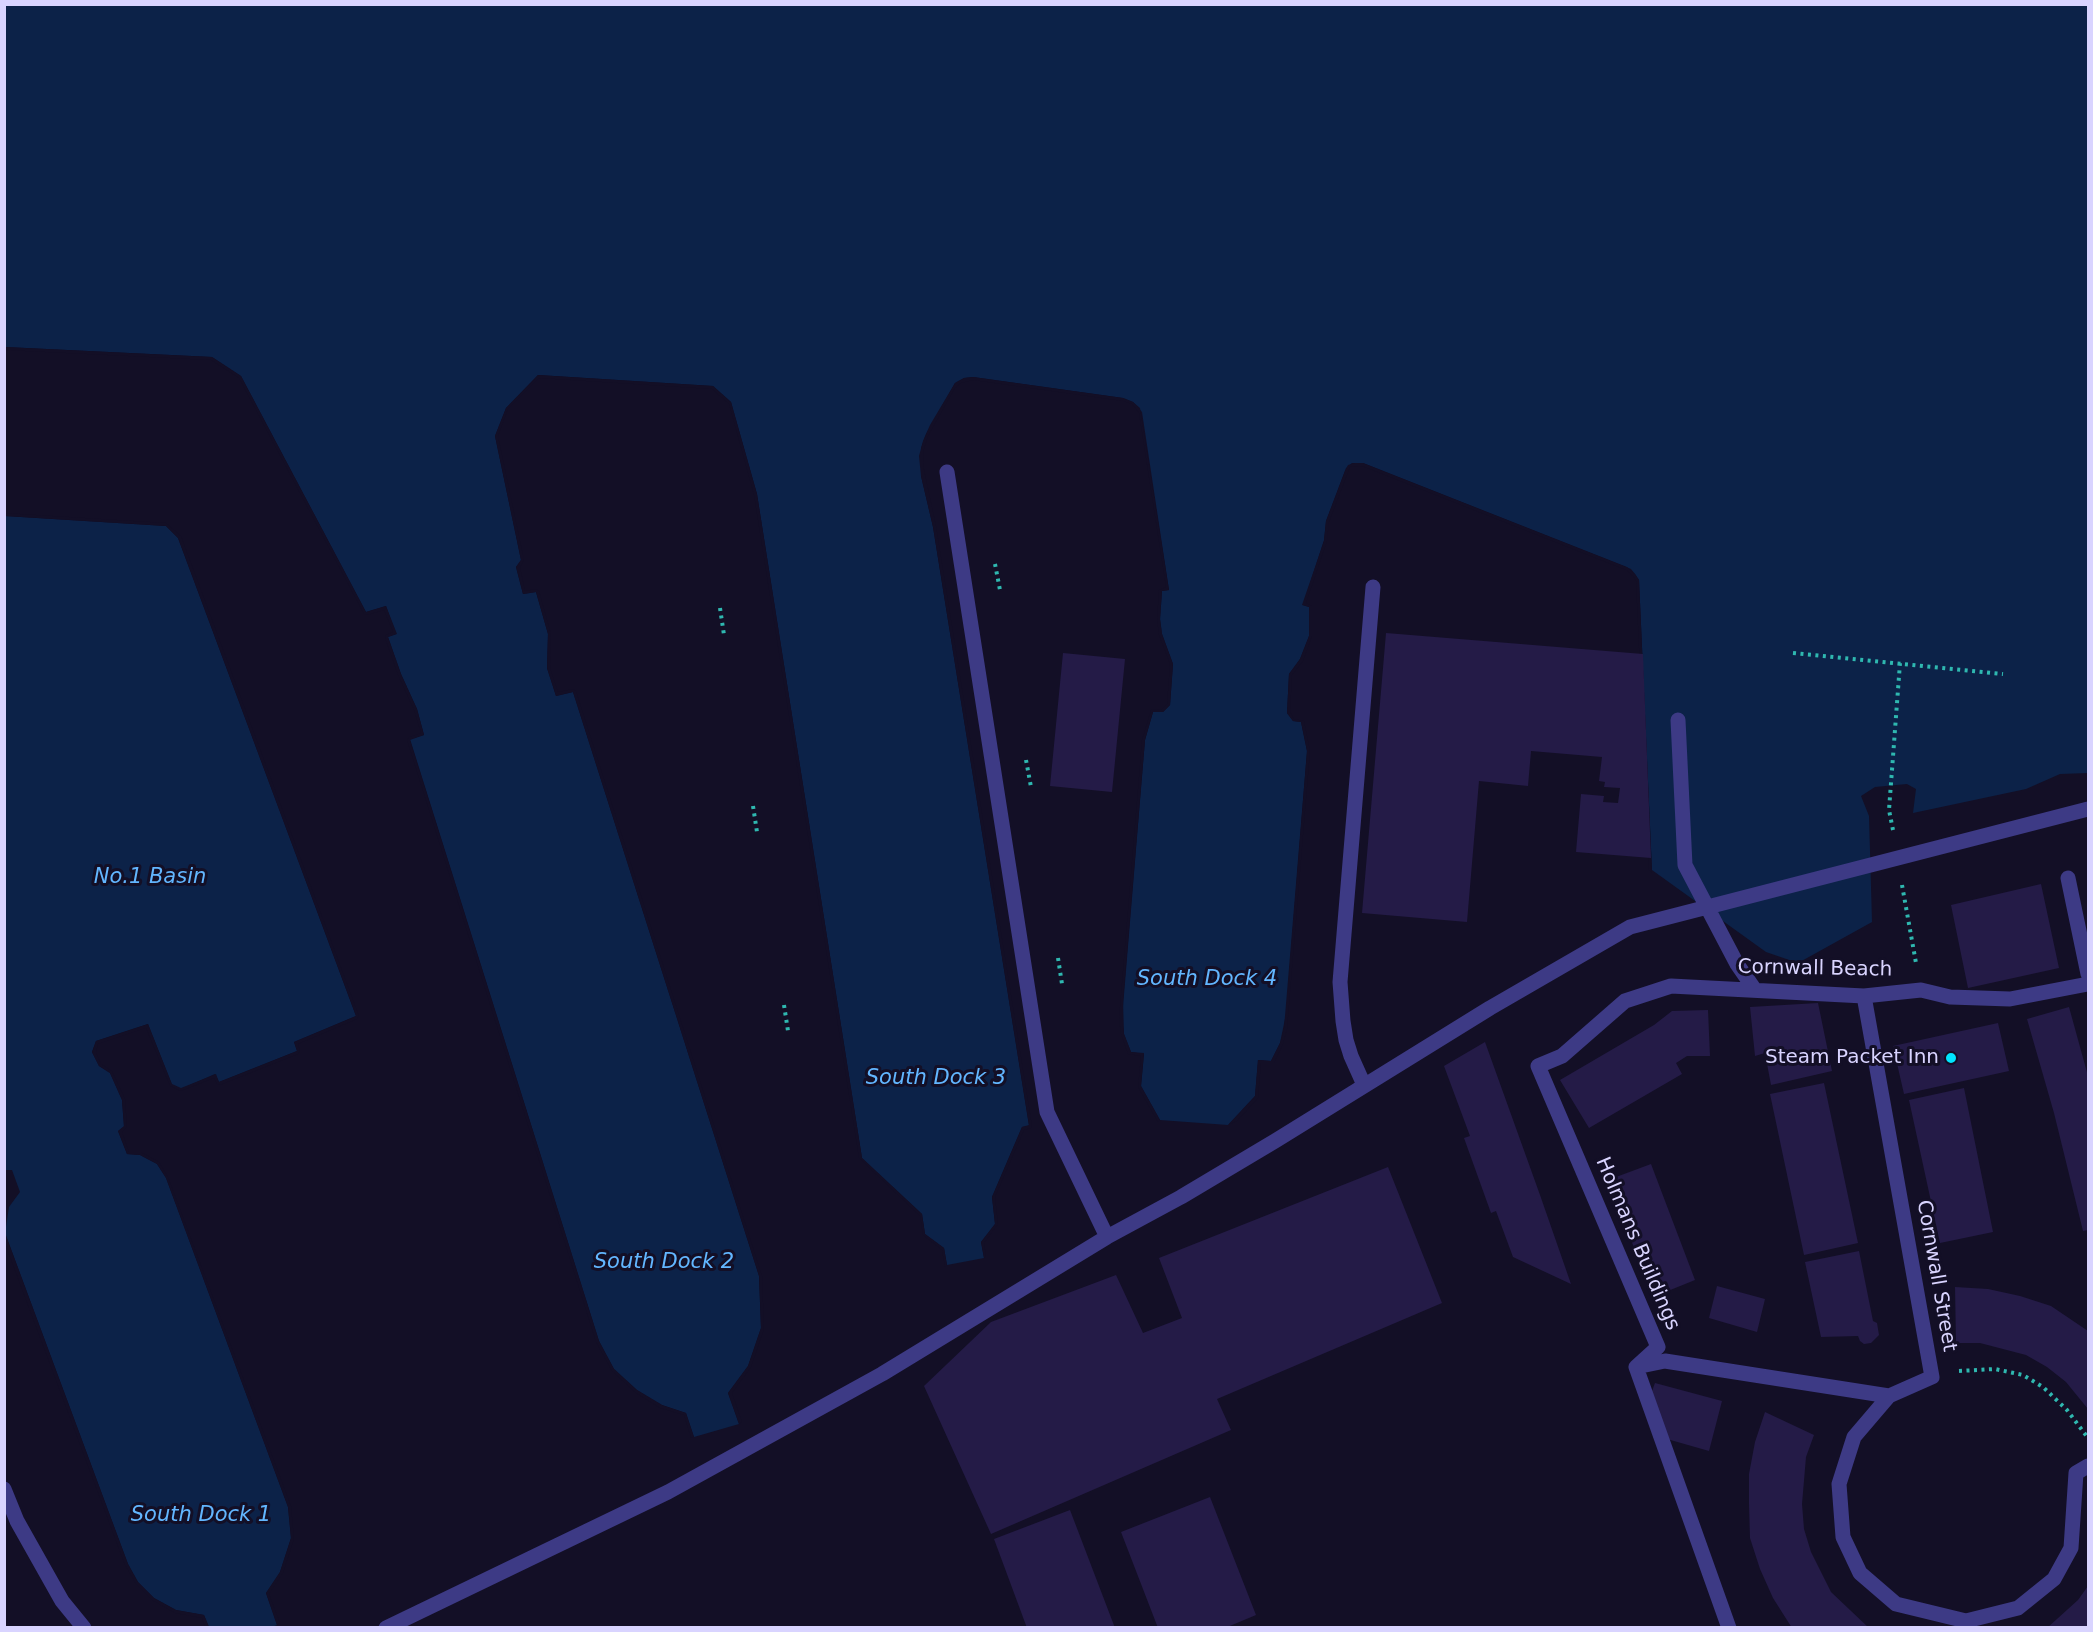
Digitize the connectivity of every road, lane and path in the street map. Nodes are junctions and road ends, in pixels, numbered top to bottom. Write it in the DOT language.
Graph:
graph roads {
  1 [pos="947,472"];
  2 [pos="996,564"];
  3 [pos="1373,587"];
  4 [pos="1000,590"];
  5 [pos="720,608"];
  6 [pos="724,634"];
  7 [pos="1793,653"];
  8 [pos="1900,663"];
  9 [pos="2003,674"];
  10 [pos="1678,720"];
  11 [pos="1026,760"];
  12 [pos="1031,787"];
  13 [pos="753,806"];
  14 [pos="2088,809"];
  15 [pos="757,832"];
  16 [pos="1893,832"];
  17 [pos="1901,877"];
  18 [pos="2068,878"];
  19 [pos="1058,958"];
  20 [pos="2088,974"];
  21 [pos="1062,984"];
  22 [pos="2088,984"];
  23 [pos="1755,990"];
  24 [pos="1921,990"];
  25 [pos="1864,996"];
  26 [pos="784,1005"];
  27 [pos="788,1031"];
  28 [pos="1562,1056"];
  29 [pos="1364,1085"];
  30 [pos="1107,1238"];
  31 [pos="1636,1367"];
  32 [pos="1932,1377"];
  33 [pos="1889,1396"];
  34 [pos="2088,1438"];
  35 [pos="2088,1466"];
  36 [pos="4,1489"];
  37 [pos="1966,1624"];
  38 [pos="84,1628"];
  39 [pos="386,1628"];
  40 [pos="1729,1628"];
  1 -- 30 [label="lane"];
  2 -- 4 [label="path"];
  3 -- 29 [label="lane"];
  5 -- 6 [label="path"];
  7 -- 8 [label="path"];
  8 -- 9 [label="path"];
  8 -- 16 [label="path"];
  10 -- 23 [label="lane"];
  11 -- 12 [label="path"];
  13 -- 15 [label="path"];
  14 -- 29 [label="lane"];
  17 -- 24 [label="path"];
  18 -- 20 [label="lane"];
  19 -- 21 [label="path"];
  22 -- 24 [label="lane, Cornwall Beach"];
  23 -- 25 [label="lane, Cornwall Beach"];
  23 -- 28 [label="lane, Cornwall Beach"];
  24 -- 25 [label="lane, Cornwall Beach"];
  25 -- 32 [label="lane, Cornwall Street"];
  26 -- 27 [label="path"];
  28 -- 31 [label="lane, Holmans Buildings"];
  29 -- 30 [label="lane"];
  30 -- 39 [label="lane"];
  31 -- 33 [label="lane"];
  31 -- 40 [label="lane"];
  32 -- 33 [label="lane, Cornwall Street"];
  32 -- 34 [label="path"];
  33 -- 37 [label="lane, Cornwall Street"];
  35 -- 37 [label="lane"];
  36 -- 38 [label="lane"];
}
